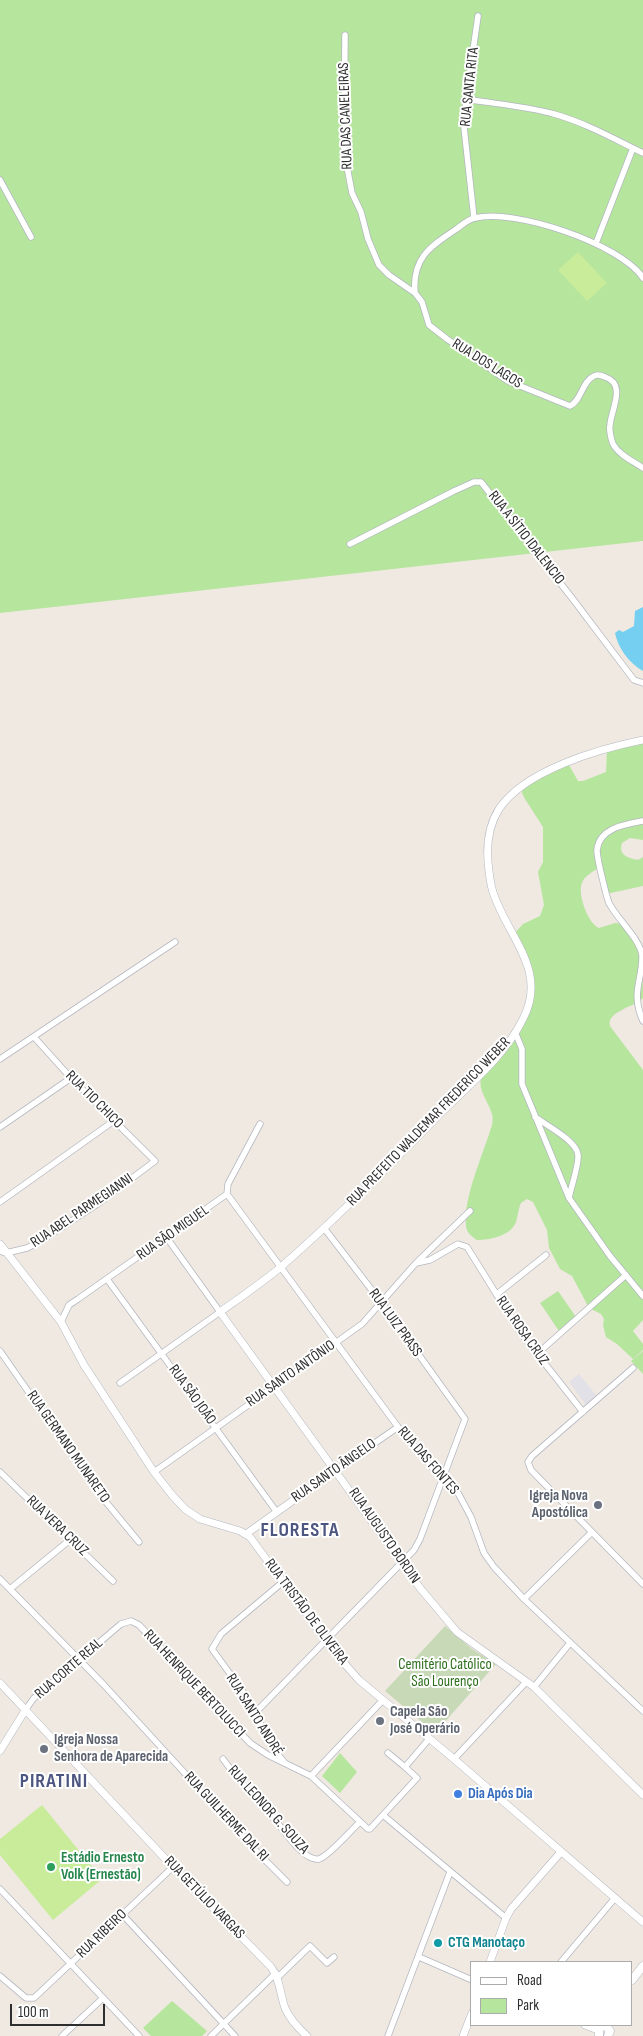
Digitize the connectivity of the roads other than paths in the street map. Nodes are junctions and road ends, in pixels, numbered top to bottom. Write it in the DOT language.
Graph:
graph roads {
  1 [pos="478,16"];
  2 [pos="345,35"];
  3 [pos="466,100"];
  4 [pos="634,148"];
  5 [pos="643,153"];
  6 [pos="0,180"];
  7 [pos="474,218"];
  8 [pos="31,237"];
  9 [pos="596,243"];
  10 [pos="643,278"];
  11 [pos="415,293"];
  12 [pos="643,468"];
  13 [pos="350,544"];
  14 [pos="643,683"];
  15 [pos="643,740"];
  16 [pos="643,821"];
  17 [pos="175,942"];
  18 [pos="643,1020"];
  19 [pos="515,1032"];
  20 [pos="34,1037"];
  21 [pos="0,1059"];
  22 [pos="71,1078"];
  23 [pos="534,1117"];
  24 [pos="115,1120"];
  25 [pos="260,1124"];
  26 [pos="0,1127"];
  27 [pos="155,1161"];
  28 [pos="227,1194"];
  29 [pos="569,1198"];
  30 [pos="0,1202"];
  31 [pos="470,1211"];
  32 [pos="324,1228"];
  33 [pos="166,1238"];
  34 [pos="0,1244"];
  35 [pos="467,1247"];
  36 [pos="3,1252"];
  37 [pos="546,1255"];
  38 [pos="416,1263"];
  39 [pos="280,1267"];
  40 [pos="626,1276"];
  41 [pos="107,1279"];
  42 [pos="497,1294"];
  43 [pos="643,1296"];
  44 [pos="381,1302"];
  45 [pos="220,1312"];
  46 [pos="61,1322"];
  47 [pos="336,1343"];
  48 [pos="0,1351"];
  49 [pos="161,1354"];
  50 [pos="537,1354"];
  51 [pos="633,1368"];
  52 [pos="120,1383"];
  53 [pos="275,1386"];
  54 [pos="583,1412"];
  55 [pos="398,1427"];
  56 [pos="216,1428"];
  57 [pos="336,1470"];
  58 [pos="0,1472"];
  59 [pos="154,1472"];
  60 [pos="443,1478"];
  61 [pos="276,1511"];
  62 [pos="591,1533"];
  63 [pos="246,1534"];
  64 [pos="71,1538"];
  65 [pos="139,1542"];
  66 [pos="403,1562"];
  67 [pos="0,1579"];
  68 [pos="113,1580"];
  69 [pos="284,1581"];
  70 [pos="643,1584"];
  71 [pos="10,1589"];
  72 [pos="524,1599"];
  73 [pos="131,1621"];
  74 [pos="325,1639"];
  75 [pos="570,1643"];
  76 [pos="79,1660"];
  77 [pos="526,1682"];
  78 [pos="0,1683"];
  79 [pos="534,1687"];
  80 [pos="382,1701"];
  81 [pos="26,1709"];
  82 [pos="643,1711"];
  83 [pos="255,1713"];
  84 [pos="429,1739"];
  85 [pos="0,1751"];
  86 [pos="388,1753"];
  87 [pos="223,1759"];
  88 [pos="454,1759"];
  89 [pos="286,1763"];
  90 [pos="405,1767"];
  91 [pos="311,1776"];
  92 [pos="643,1795"];
  93 [pos="383,1816"];
  94 [pos="359,1822"];
  95 [pos="561,1852"];
  96 [pos="174,1867"];
  97 [pos="450,1872"];
  98 [pos="287,1882"];
  99 [pos="0,1889"];
  100 [pos="615,1898"];
  101 [pos="122,1914"];
  102 [pos="506,1918"];
  103 [pos="643,1922"];
  104 [pos="334,1956"];
  105 [pos="419,1957"];
  106 [pos="490,1961"];
  107 [pos="562,1961"];
  108 [pos="71,1964"];
  109 [pos="643,1966"];
  110 [pos="277,1975"];
  111 [pos="0,1976"];
  112 [pos="470,1979"];
  113 [pos="633,1979"];
  114 [pos="103,1998"];
  115 [pos="470,2018"];
  116 [pos="223,2024"];
  117 [pos="587,2026"];
  118 [pos="606,2026"];
  119 [pos="598,2033"];
  120 [pos="611,2035"];
  121 [pos="62,2036"];
  122 [pos="139,2036"];
  123 [pos="211,2036"];
  124 [pos="235,2036"];
  125 [pos="307,2036"];
  126 [pos="388,2036"];
  127 [pos="463,2036"];
  1 -- 3 [label="street, RUA SANTA RITA"];
  2 -- 11 [label="street, RUA DAS CANELEIRAS"];
  3 -- 4 [label="street"];
  3 -- 7 [label="street, RUA SANTA RITA"];
  4 -- 5 [label="street"];
  4 -- 9 [label="street"];
  6 -- 8 [label="street"];
  7 -- 9 [label="street"];
  7 -- 11 [label="street"];
  9 -- 10 [label="street"];
  11 -- 12 [label="street, RUA DOS LAGOS"];
  13 -- 14 [label="street, RUA A SÍTIO IDALENCIO"];
  15 -- 19 [label="street, RUA PREFEITO WALDEMAR FREDERICO WEBER"];
  16 -- 18 [label="street"];
  17 -- 20 [label="street"];
  19 -- 23 [label="street"];
  19 -- 32 [label="street, RUA PREFEITO WALDEMAR FREDERICO WEBER"];
  20 -- 21 [label="street"];
  20 -- 22 [label="street, RUA TIO CHICO"];
  22 -- 24 [label="street, RUA TIO CHICO"];
  22 -- 26 [label="street"];
  23 -- 29 [label="street"];
  23 -- 29 [label="street"];
  24 -- 27 [label="street, RUA TIO CHICO"];
  24 -- 30 [label="street"];
  25 -- 28 [label="street"];
  27 -- 36 [label="street, RUA ABEL PARMEGIANNI"];
  28 -- 33 [label="street, RUA SÃO MIGUEL"];
  28 -- 39 [label="street, RUA DAS FONTES"];
  29 -- 40 [label="street"];
  31 -- 38 [label="street, RUA SANTO ANTÔNIO"];
  32 -- 39 [label="street, RUA PREFEITO WALDEMAR FREDERICO WEBER"];
  32 -- 44 [label="street, RUA LUIZ PRASS"];
  33 -- 41 [label="street, RUA SÃO MIGUEL"];
  33 -- 45 [label="street, RUA AUGUSTO BORDIN"];
  34 -- 36 [label="street, RUA TRISTÃO DE OLIVEIRA"];
  35 -- 38 [label="street, RUA SANTO ANTÔNIO"];
  35 -- 42 [label="street, RUA ROSA CRUZ"];
  36 -- 46 [label="street, RUA TRISTÃO DE OLIVEIRA"];
  37 -- 42 [label="street"];
  38 -- 44 [label="street, RUA SANTO ANTÔNIO"];
  39 -- 45 [label="street, RUA PREFEITO WALDEMAR FREDERICO WEBER"];
  39 -- 47 [label="street, RUA DAS FONTES"];
  40 -- 43 [label="street"];
  40 -- 50 [label="street"];
  41 -- 46 [label="street, RUA SÃO MIGUEL"];
  41 -- 49 [label="street, RUA SÃO JOÃO"];
  42 -- 50 [label="street, RUA ROSA CRUZ"];
  44 -- 47 [label="street, RUA SANTO ANTÔNIO"];
  44 -- 60 [label="street, RUA LUIZ PRASS"];
  45 -- 49 [label="street, RUA PREFEITO WALDEMAR FREDERICO WEBER"];
  45 -- 53 [label="street, RUA AUGUSTO BORDIN"];
  46 -- 59 [label="street, RUA TRISTÃO DE OLIVEIRA"];
  47 -- 53 [label="street, RUA SANTO ANTÔNIO"];
  47 -- 55 [label="street, RUA DAS FONTES"];
  48 -- 65 [label="street, RUA GERMANO MUNARETO"];
  49 -- 52 [label="street, RUA PREFEITO WALDEMAR FREDERICO WEBER"];
  49 -- 56 [label="street, RUA SÃO JOÃO"];
  50 -- 54 [label="street, RUA ROSA CRUZ"];
  51 -- 54 [label="street"];
  53 -- 56 [label="street, RUA SANTO ANTÔNIO"];
  53 -- 57 [label="street, RUA AUGUSTO BORDIN"];
  54 -- 62 [label="street"];
  55 -- 57 [label="street, RUA SANTO ÂNGELO"];
  55 -- 60 [label="street, RUA DAS FONTES"];
  56 -- 59 [label="street, RUA SANTO ANTÔNIO"];
  56 -- 61 [label="street, RUA SÃO JOÃO"];
  57 -- 61 [label="street, RUA SANTO ÂNGELO"];
  57 -- 66 [label="street, RUA AUGUSTO BORDIN"];
  58 -- 64 [label="street, RUA VERA CRUZ"];
  59 -- 63 [label="street, RUA TRISTÃO DE OLIVEIRA"];
  60 -- 66 [label="street"];
  60 -- 72 [label="street, RUA DAS FONTES"];
  61 -- 63 [label="street, RUA SANTO ÂNGELO"];
  62 -- 70 [label="street"];
  62 -- 72 [label="street"];
  63 -- 69 [label="street, RUA TRISTÃO DE OLIVEIRA"];
  64 -- 68 [label="street, RUA VERA CRUZ"];
  64 -- 71 [label="street"];
  66 -- 74 [label="street"];
  66 -- 77 [label="street, RUA AUGUSTO BORDIN"];
  67 -- 71 [label="street, RUA GUILHERME DAL RI"];
  69 -- 74 [label="street, RUA TRISTÃO DE OLIVEIRA"];
  69 -- 83 [label="street, RUA SANTO ANDRÉ"];
  71 -- 76 [label="street, RUA GUILHERME DAL RI"];
  72 -- 75 [label="street, RUA DAS FONTES"];
  73 -- 76 [label="street, RUA CORTE REAL"];
  73 -- 89 [label="street, RUA HENRIQUE BERTOLUCCI"];
  74 -- 80 [label="street, RUA TRISTÃO DE OLIVEIRA"];
  74 -- 83 [label="street"];
  75 -- 79 [label="street"];
  75 -- 82 [label="street, RUA DAS FONTES"];
  76 -- 81 [label="street, RUA CORTE REAL"];
  76 -- 98 [label="street, RUA GUILHERME DAL RI"];
  77 -- 79 [label="street, RUA AUGUSTO BORDIN"];
  77 -- 88 [label="street"];
  78 -- 81 [label="street, RUA GETÚLIO VARGAS"];
  79 -- 92 [label="street, RUA AUGUSTO BORDIN"];
  80 -- 84 [label="street, RUA TRISTÃO DE OLIVEIRA"];
  80 -- 91 [label="street"];
  81 -- 85 [label="street, RUA CORTE REAL"];
  81 -- 96 [label="street, RUA GETÚLIO VARGAS"];
  83 -- 89 [label="street, RUA SANTO ANDRÉ"];
  84 -- 88 [label="street, RUA TRISTÃO DE OLIVEIRA"];
  84 -- 90 [label="street"];
  86 -- 90 [label="street"];
  87 -- 94 [label="street, RUA LEONOR G. SOUZA"];
  88 -- 95 [label="street, RUA TRISTÃO DE OLIVEIRA"];
  89 -- 91 [label="street, RUA HENRIQUE BERTOLUCCI"];
  90 -- 93 [label="street"];
  91 -- 94 [label="street, RUA HENRIQUE BERTOLUCCI"];
  93 -- 94 [label="street, RUA HENRIQUE BERTOLUCCI"];
  93 -- 97 [label="street"];
  95 -- 100 [label="street, RUA TRISTÃO DE OLIVEIRA"];
  95 -- 102 [label="street"];
  96 -- 101 [label="street, RUA RIBEIRO"];
  96 -- 110 [label="street, RUA GETÚLIO VARGAS"];
  97 -- 102 [label="street"];
  97 -- 105 [label="street"];
  99 -- 108 [label="street"];
  100 -- 103 [label="street, RUA TRISTÃO DE OLIVEIRA"];
  100 -- 107 [label="street"];
  101 -- 108 [label="street, RUA RIBEIRO"];
  101 -- 116 [label="street"];
  102 -- 106 [label="street"];
  104 -- 110 [label="street"];
  105 -- 112 [label="street"];
  105 -- 126 [label="street"];
  108 -- 111 [label="street, RUA RIBEIRO"];
  108 -- 114 [label="street"];
  109 -- 113 [label="main road"];
  110 -- 116 [label="street"];
  110 -- 125 [label="street, RUA GETÚLIO VARGAS"];
  114 -- 121 [label="street"];
  114 -- 122 [label="street"];
  115 -- 127 [label="street"];
  116 -- 123 [label="street"];
  116 -- 124 [label="street"];
  117 -- 119 [label="street"];
  118 -- 119 [label="main road"];
  118 -- 120 [label="main road"];
}
